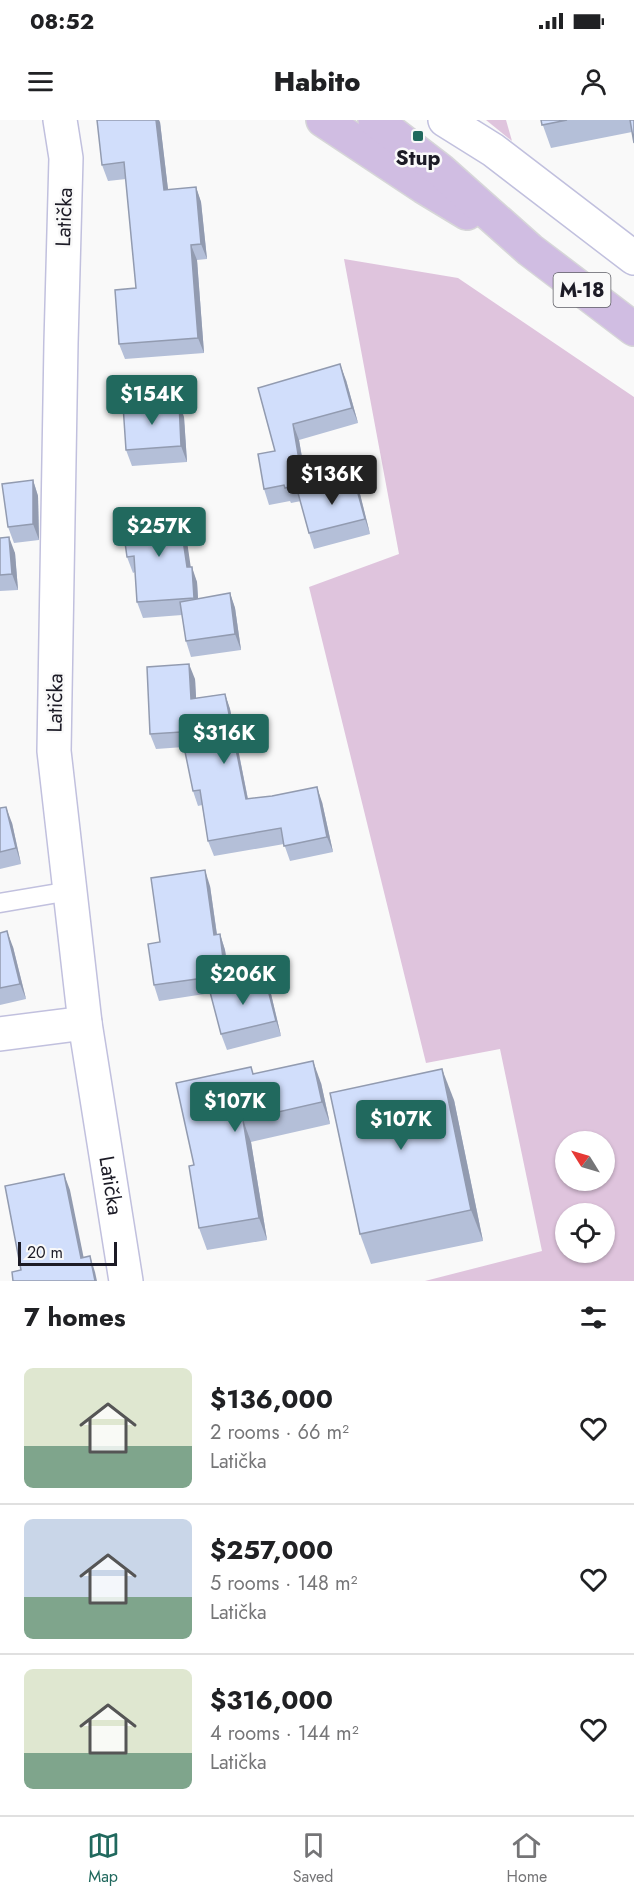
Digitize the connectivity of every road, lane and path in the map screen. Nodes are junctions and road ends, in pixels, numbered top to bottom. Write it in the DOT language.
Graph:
graph roads {
  1 [pos="60,120"];
  2 [pos="323,120"];
  3 [pos="375,120"];
  4 [pos="445,120"];
  5 [pos="530,250"];
  6 [pos="634,258"];
  7 [pos="634,329"];
  8 [pos="70,891"];
  9 [pos="0,903"];
  10 [pos="85,1023"];
  11 [pos="0,1034"];
  12 [pos="126,1281"];
  1 -- 8 [label="street, Latička"];
  2 -- 5 [label="main road, M-18"];
  3 -- 5 [label="main road, M-18"];
  4 -- 6 [label="street"];
  5 -- 7 [label="main road, M-18"];
  8 -- 9 [label="lane"];
  8 -- 10 [label="street, Latička"];
  10 -- 11 [label="street"];
  10 -- 12 [label="street, Latička"];
}
